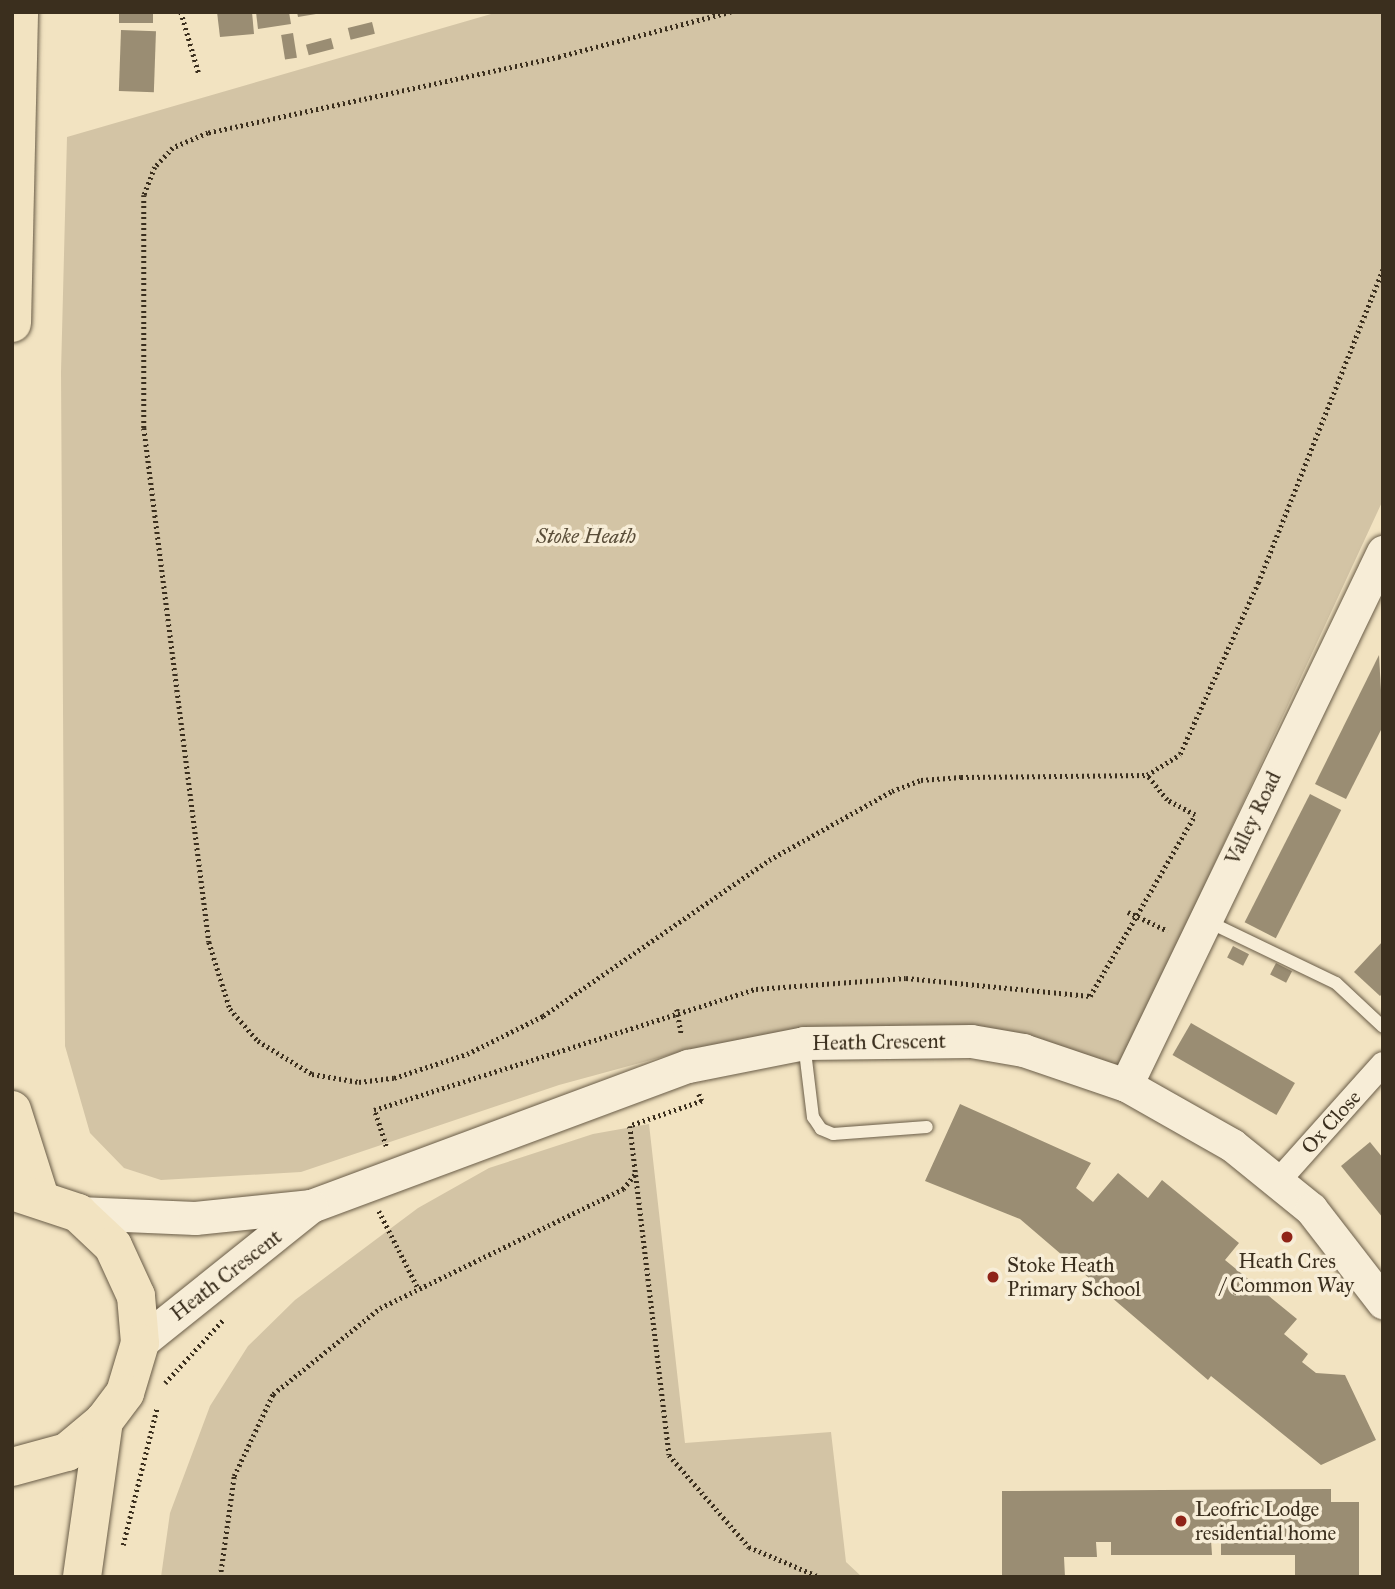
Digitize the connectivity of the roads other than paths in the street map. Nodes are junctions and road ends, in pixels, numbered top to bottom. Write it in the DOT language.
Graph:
graph roads {
  1 [pos="19,12"];
  2 [pos="12,323"];
  3 [pos="1383,552"];
  4 [pos="1198,931"];
  5 [pos="1383,1027"];
  6 [pos="804,1043"];
  7 [pos="1383,1064"];
  8 [pos="1126,1085"];
  9 [pos="12,1110"];
  10 [pos="928,1127"];
  11 [pos="1280,1180"];
  12 [pos="26,1193"];
  13 [pos="311,1206"];
  14 [pos="78,1213"];
  15 [pos="1383,1303"];
  16 [pos="140,1343"];
  17 [pos="104,1421"];
  18 [pos="12,1467"];
  19 [pos="82,1577"];
  1 -- 2 [label="highway"];
  3 -- 4 [label="street, Valley Road"];
  4 -- 5 [label="lane"];
  4 -- 8 [label="street, Valley Road"];
  6 -- 8 [label="street, Heath Crescent"];
  6 -- 10 [label="lane"];
  6 -- 13 [label="street, Heath Crescent"];
  7 -- 11 [label="street, Ox Close"];
  8 -- 11 [label="street, Heath Crescent"];
  9 -- 12 [label="highway"];
  11 -- 15 [label="street, Heath Crescent"];
  12 -- 14 [label="highway"];
  13 -- 14 [label="street, Heath Crescent"];
  13 -- 16 [label="street, Heath Crescent"];
  14 -- 16 [label="highway"];
  16 -- 17 [label="highway"];
  17 -- 18 [label="highway"];
  17 -- 19 [label="highway"];
}
